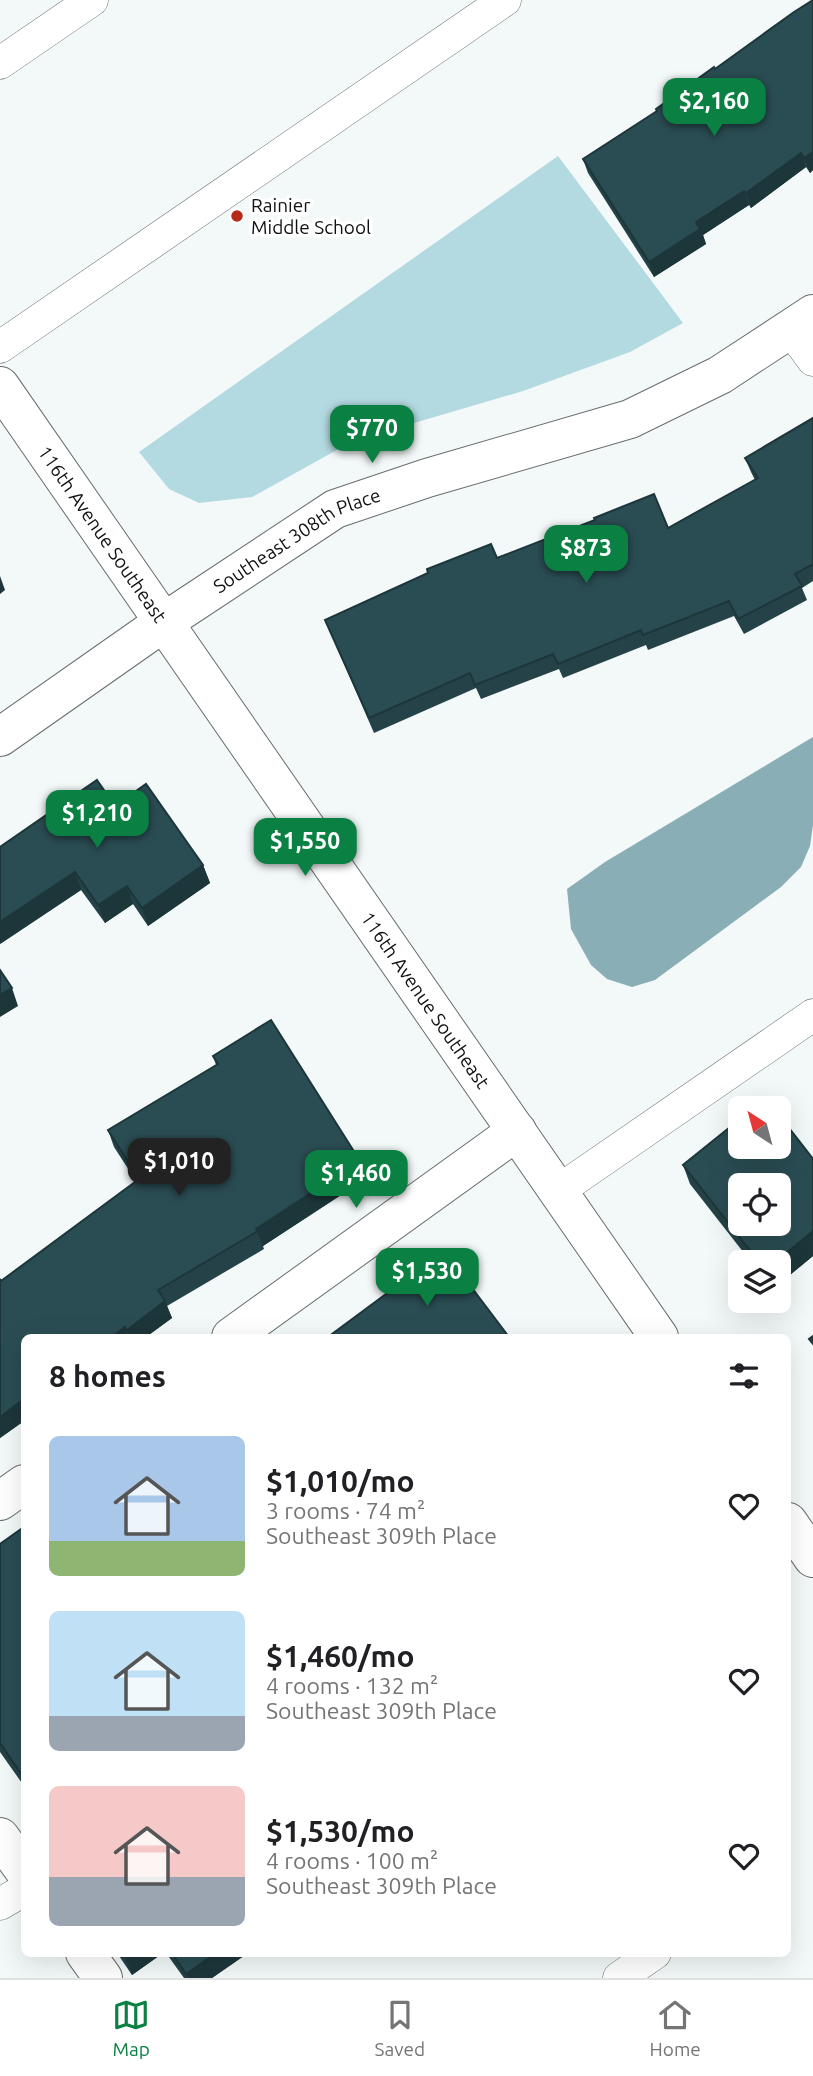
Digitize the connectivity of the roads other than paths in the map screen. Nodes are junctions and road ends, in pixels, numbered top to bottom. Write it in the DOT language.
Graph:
graph roads {
  1 [pos="92,0"];
  2 [pos="505,0"];
  3 [pos="0,63"];
  4 [pos="802,322"];
  5 [pos="0,347"];
  6 [pos="813,360"];
  7 [pos="0,386"];
  8 [pos="163,622"];
  9 [pos="0,737"];
  10 [pos="813,1015"];
  11 [pos="517,1131"];
  12 [pos="558,1191"];
  13 [pos="234,1334"];
  14 [pos="657,1334"];
  15 [pos="21,1486"];
  16 [pos="0,1501"];
  17 [pos="791,1526"];
  18 [pos="813,1558"];
  19 [pos="0,1837"];
  20 [pos="21,1866"];
  21 [pos="21,1892"];
  22 [pos="0,1904"];
  23 [pos="88,1957"];
  24 [pos="649,1957"];
  25 [pos="103,1978"];
  26 [pos="619,1978"];
  1 -- 3 [label="lane"];
  2 -- 5 [label="lane"];
  4 -- 6 [label="lane"];
  4 -- 8 [label="street, Southeast 308th Place"];
  7 -- 8 [label="street, 116th Avenue Southeast"];
  8 -- 9 [label="street, Southeast 308th Place"];
  8 -- 11 [label="street, 116th Avenue Southeast"];
  10 -- 12 [label="lane"];
  11 -- 12 [label="street, 116th Avenue Southeast"];
  11 -- 13 [label="street"];
  12 -- 14 [label="street, 116th Avenue Southeast"];
  15 -- 16 [label="street"];
  17 -- 18 [label="street"];
  19 -- 20 [label="street"];
  21 -- 22 [label="lane"];
  23 -- 25 [label="street"];
  24 -- 26 [label="lane"];
}
